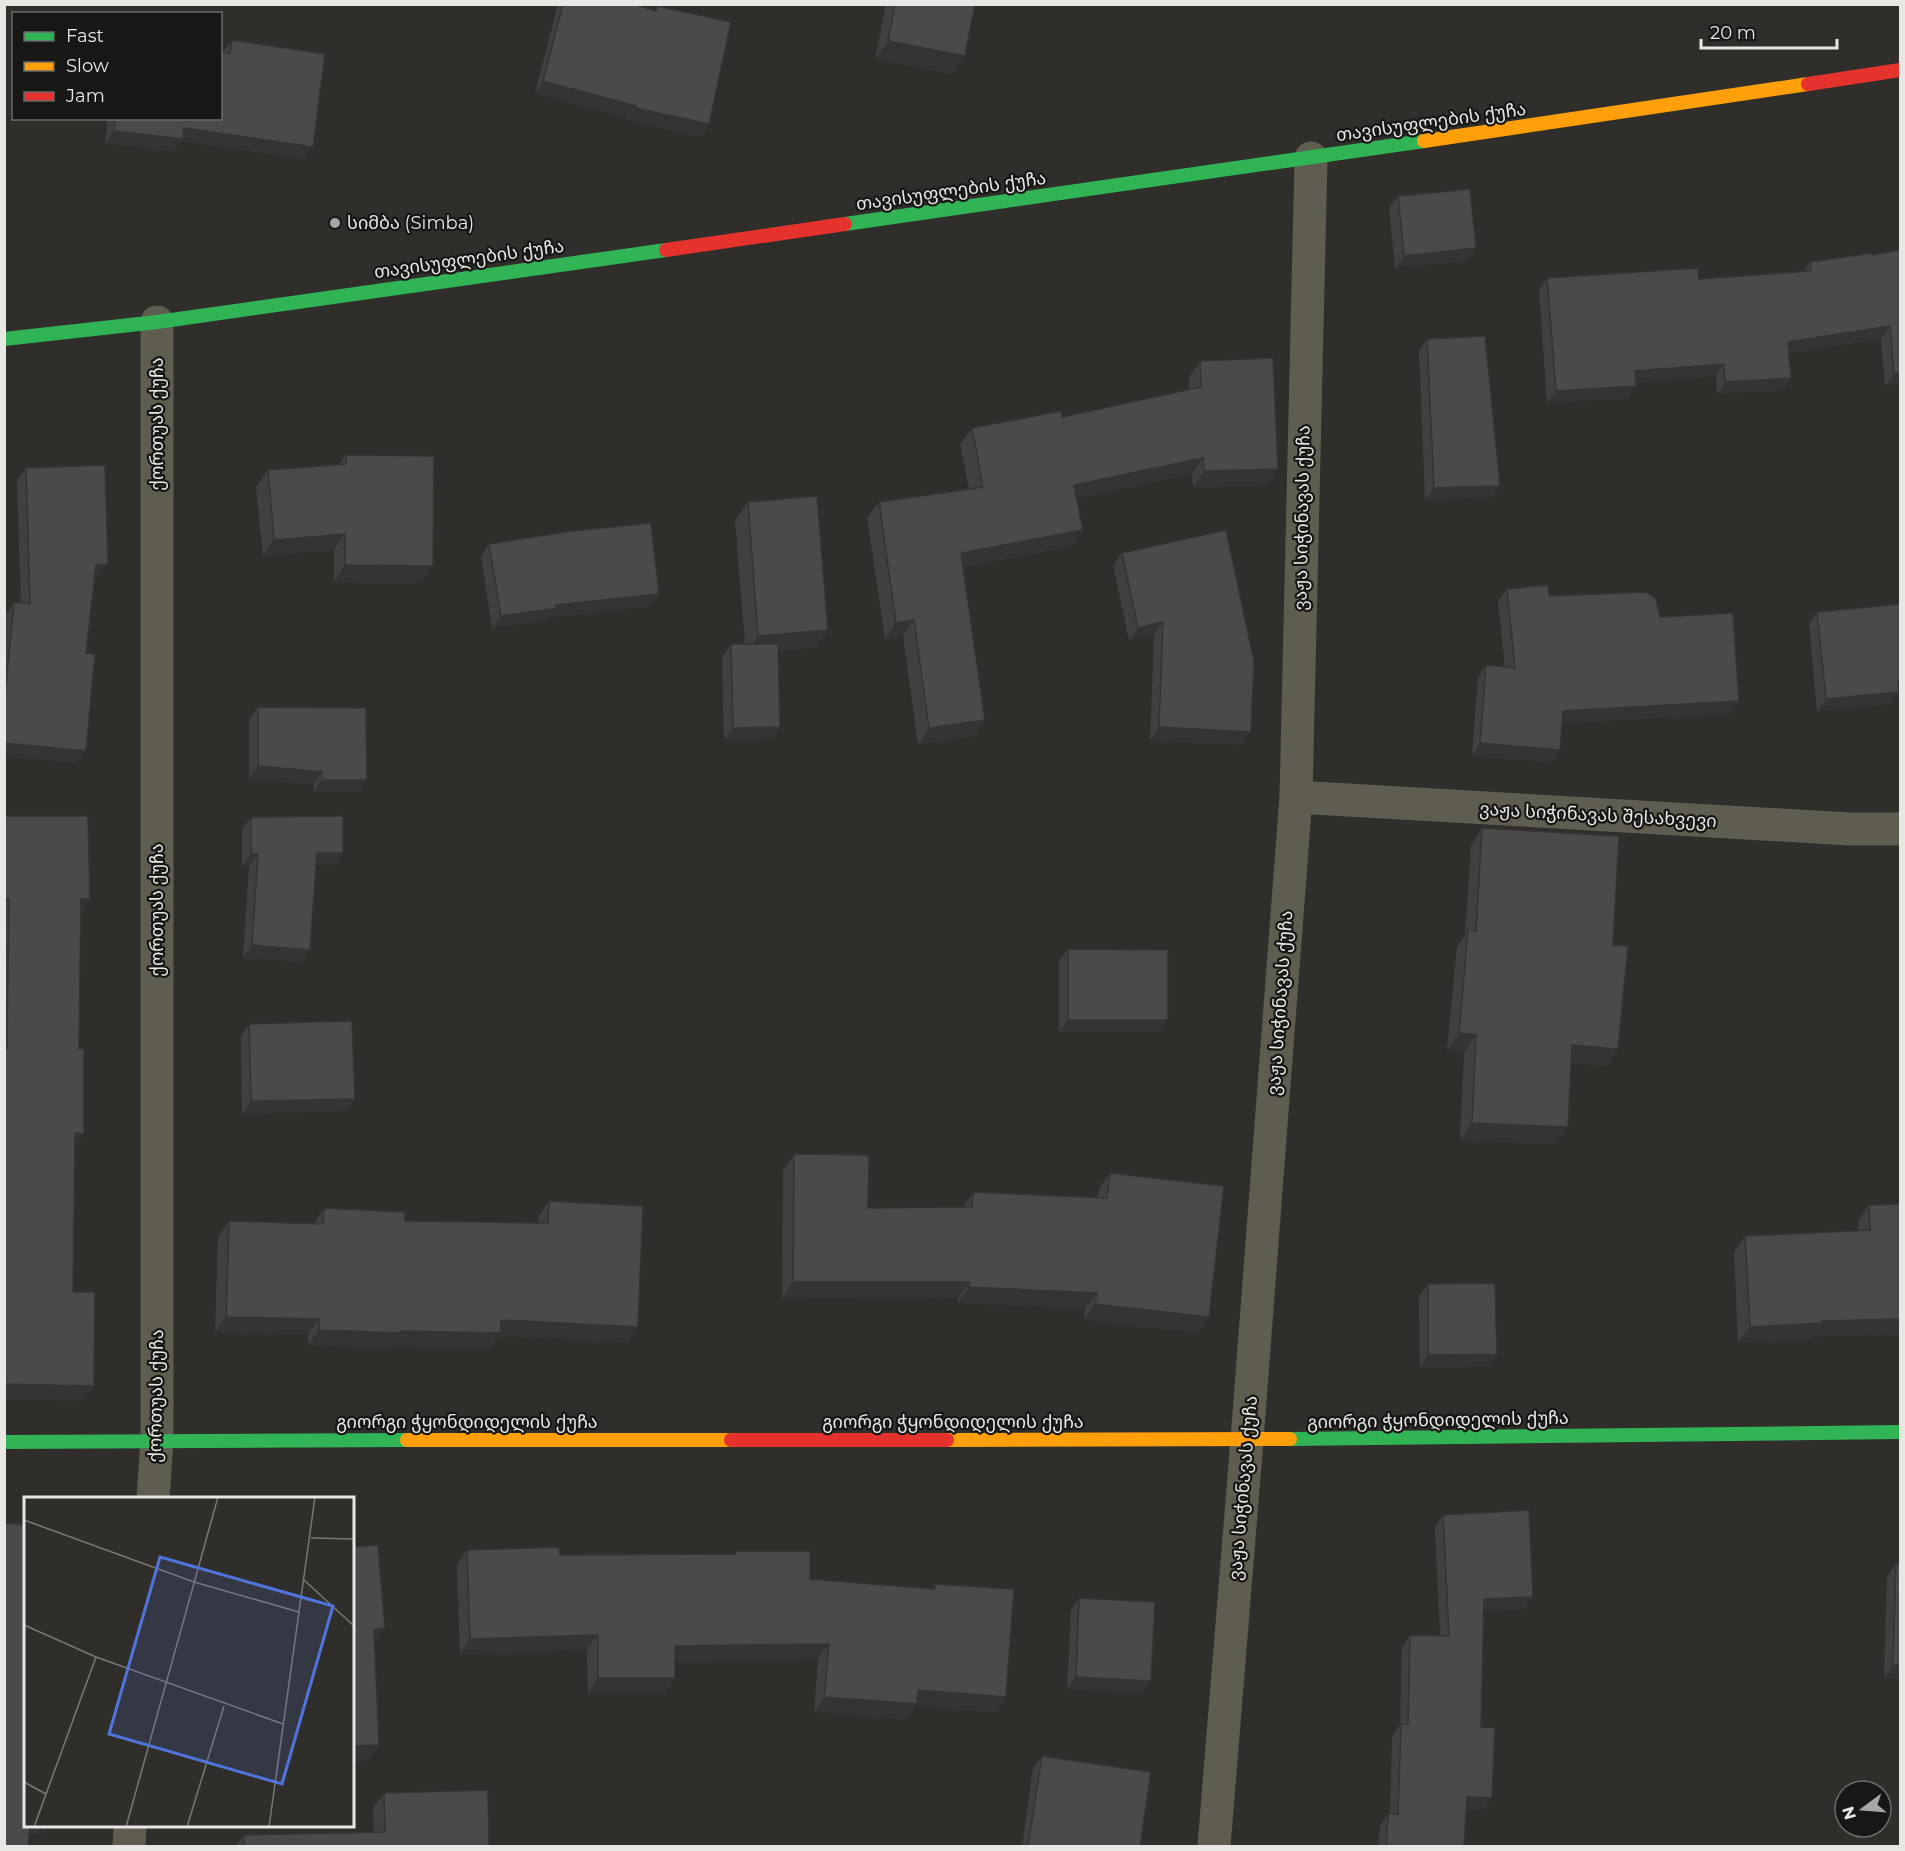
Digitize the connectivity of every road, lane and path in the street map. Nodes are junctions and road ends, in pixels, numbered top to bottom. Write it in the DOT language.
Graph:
graph roads {
  1 [pos="1900,70"];
  2 [pos="1311,158"];
  3 [pos="157,322"];
  4 [pos="4,339"];
  5 [pos="1296,798"];
  6 [pos="1900,828"];
  7 [pos="1900,1432"];
  8 [pos="157,1440"];
  9 [pos="1247,1440"];
  10 [pos="4,1442"];
  11 [pos="153,1497"];
  12 [pos="130,1827"];
  13 [pos="129,1846"];
  14 [pos="1214,1846"];
  1 -- 2 [label="main road, თავისუფლების ქუჩა"];
  2 -- 3 [label="main road, თავისუფლების ქუჩა"];
  2 -- 5 [label="street, ვაჟა სიჭინავას ქუჩა"];
  3 -- 4 [label="main road, თავისუფლების ქუჩა"];
  3 -- 8 [label="street, ქორთუას ქუჩა"];
  5 -- 6 [label="street, ვაჟა სიჭინავას შესახვევი"];
  5 -- 9 [label="street, ვაჟა სიჭინავას ქუჩა"];
  7 -- 9 [label="main road, გიორგი ჭყონდიდელის ქუჩა"];
  8 -- 9 [label="main road, გიორგი ჭყონდიდელის ქუჩა"];
  8 -- 10 [label="main road, გიორგი ჭყონდიდელის ქუჩა"];
  8 -- 11 [label="street, ქორთუას ქუჩა"];
  9 -- 14 [label="street, ვაჟა სიჭინავას ქუჩა"];
  12 -- 13 [label="street"];
}
